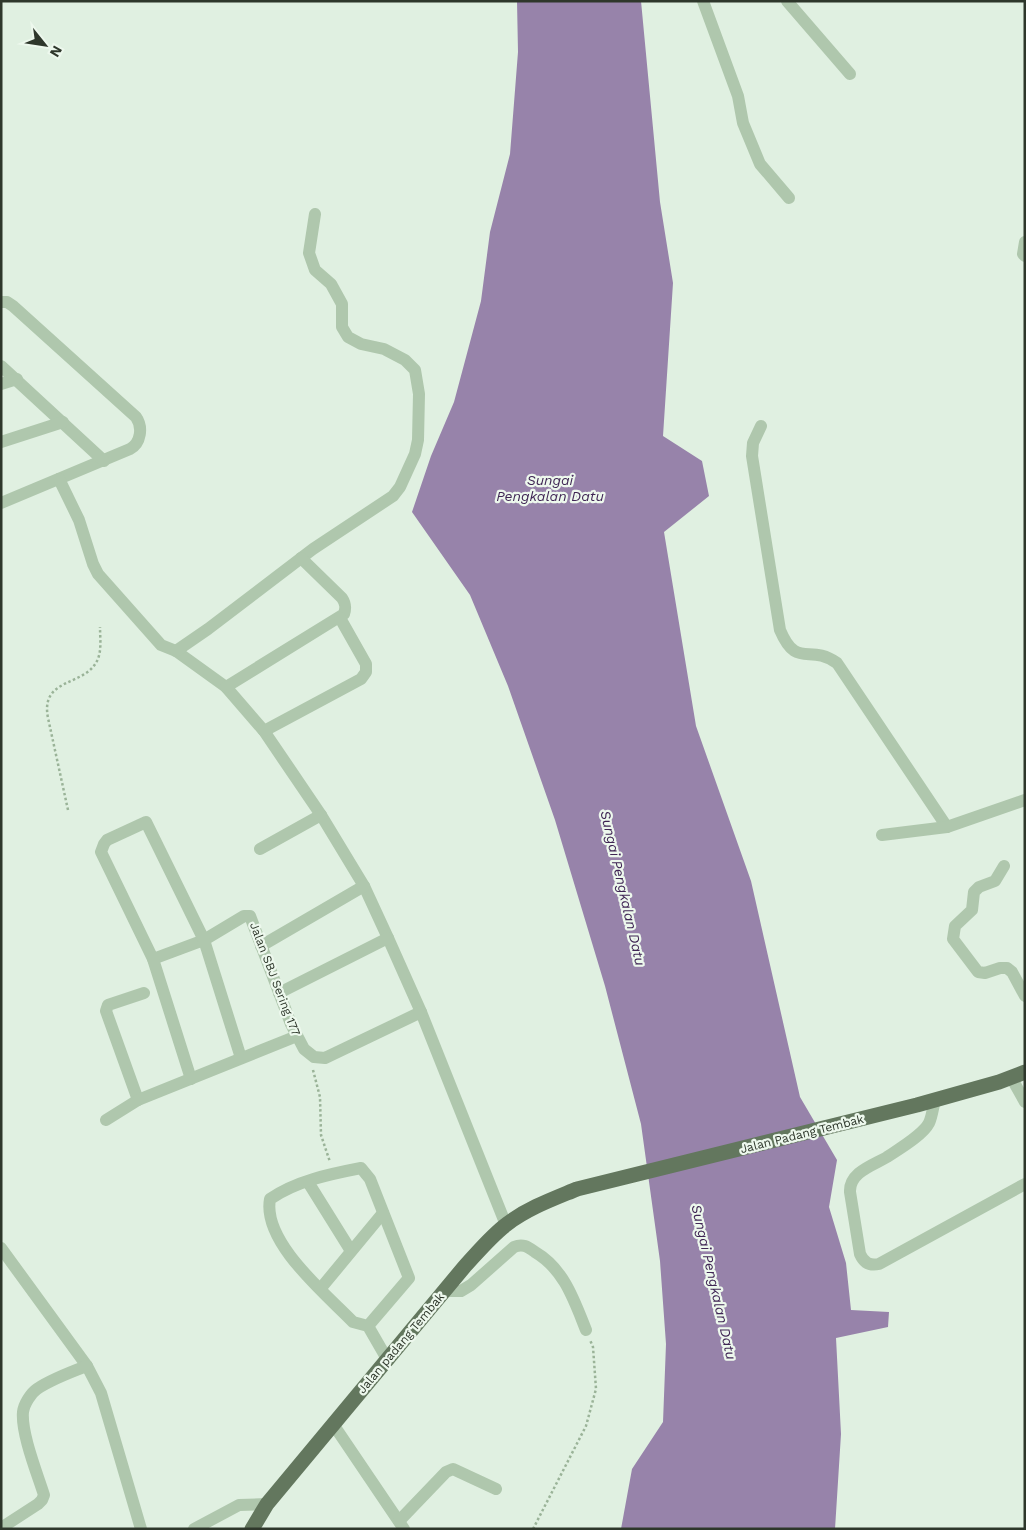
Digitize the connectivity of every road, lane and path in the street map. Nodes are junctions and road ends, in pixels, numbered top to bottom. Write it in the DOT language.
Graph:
graph roads {
  1 [pos="704,1"];
  2 [pos="787,1"];
  3 [pos="850,74"];
  4 [pos="789,198"];
  5 [pos="315,214"];
  6 [pos="1025,242"];
  7 [pos="1025,256"];
  8 [pos="1,302"];
  9 [pos="1,366"];
  10 [pos="17,379"];
  11 [pos="1,384"];
  12 [pos="63,422"];
  13 [pos="761,426"];
  14 [pos="1,442"];
  15 [pos="104,461"];
  16 [pos="59,480"];
  17 [pos="1,503"];
  18 [pos="301,558"];
  19 [pos="340,618"];
  20 [pos="100,627"];
  21 [pos="176,651"];
  22 [pos="226,687"];
  23 [pos="264,731"];
  24 [pos="1025,800"];
  25 [pos="68,810"];
  26 [pos="322,815"];
  27 [pos="947,827"];
  28 [pos="882,835"];
  29 [pos="260,849"];
  30 [pos="1004,866"];
  31 [pos="364,886"];
  32 [pos="388,938"];
  33 [pos="204,940"];
  34 [pos="261,946"];
  35 [pos="153,959"];
  36 [pos="144,993"];
  37 [pos="280,993"];
  38 [pos="1025,996"];
  39 [pos="421,1012"];
  40 [pos="297,1036"];
  41 [pos="308,1054"];
  42 [pos="241,1058"];
  43 [pos="1018,1075"];
  44 [pos="191,1079"];
  45 [pos="138,1100"];
  46 [pos="935,1100"];
  47 [pos="1025,1102"];
  48 [pos="106,1120"];
  49 [pos="334,1174"];
  50 [pos="308,1182"];
  51 [pos="1025,1184"];
  52 [pos="577,1189"];
  53 [pos="383,1213"];
  54 [pos="506,1224"];
  55 [pos="1,1248"];
  56 [pos="351,1251"];
  57 [pos="321,1288"];
  58 [pos="444,1291"];
  59 [pos="368,1326"];
  60 [pos="586,1330"];
  61 [pos="388,1359"];
  62 [pos="87,1366"];
  63 [pos="333,1424"];
  64 [pos="496,1489"];
  65 [pos="267,1504"];
  66 [pos="402,1525"];
  67 [pos="1,1528"];
  68 [pos="140,1529"];
  69 [pos="194,1529"];
  70 [pos="252,1529"];
  71 [pos="533,1529"];
  1 -- 4 [label="street"];
  2 -- 3 [label="street"];
  5 -- 18 [label="street"];
  6 -- 7 [label="street"];
  8 -- 15 [label="street"];
  9 -- 10 [label="street"];
  10 -- 11 [label="street"];
  10 -- 12 [label="street"];
  12 -- 14 [label="street"];
  12 -- 15 [label="street"];
  13 -- 27 [label="street"];
  15 -- 16 [label="street"];
  16 -- 17 [label="street"];
  16 -- 21 [label="street"];
  18 -- 19 [label="street"];
  18 -- 21 [label="street"];
  19 -- 22 [label="street"];
  19 -- 23 [label="street"];
  20 -- 25 [label="path"];
  21 -- 22 [label="street"];
  22 -- 23 [label="street"];
  23 -- 26 [label="street"];
  24 -- 27 [label="street"];
  26 -- 29 [label="street"];
  26 -- 31 [label="street"];
  27 -- 28 [label="street"];
  30 -- 38 [label="street"];
  31 -- 32 [label="street"];
  31 -- 34 [label="street"];
  32 -- 37 [label="street"];
  32 -- 39 [label="street"];
  33 -- 34 [label="street, Jalan SBJ Sering 177"];
  33 -- 35 [label="street"];
  33 -- 35 [label="street"];
  33 -- 42 [label="street"];
  34 -- 37 [label="street, Jalan SBJ Sering 177"];
  35 -- 44 [label="street"];
  36 -- 45 [label="street"];
  37 -- 40 [label="street, Jalan SBJ Sering 177"];
  39 -- 41 [label="street"];
  39 -- 54 [label="street"];
  40 -- 41 [label="street, Jalan SBJ Sering 177"];
  40 -- 42 [label="street"];
  41 -- 49 [label="path"];
  42 -- 44 [label="street"];
  43 -- 46 [label="main road, Jalan Padang Tembak"];
  43 -- 47 [label="street"];
  44 -- 45 [label="street"];
  45 -- 48 [label="street"];
  46 -- 51 [label="street"];
  46 -- 52 [label="main road, Jalan Padang Tembak"];
  49 -- 50 [label="street"];
  49 -- 53 [label="street"];
  50 -- 56 [label="street"];
  50 -- 57 [label="street"];
  52 -- 54 [label="main road, Jalan padang Tembak"];
  53 -- 56 [label="street"];
  53 -- 59 [label="street"];
  54 -- 58 [label="main road, Jalan padang Tembak"];
  55 -- 62 [label="street"];
  56 -- 57 [label="street"];
  57 -- 59 [label="street"];
  58 -- 60 [label="street"];
  58 -- 61 [label="main road, Jalan padang Tembak"];
  59 -- 61 [label="street"];
  60 -- 71 [label="path"];
  61 -- 63 [label="main road, Jalan padang Tembak"];
  62 -- 67 [label="street"];
  62 -- 68 [label="street"];
  63 -- 65 [label="main road, Jalan padang Tembak"];
  63 -- 66 [label="street"];
  64 -- 66 [label="street"];
  65 -- 69 [label="street"];
  65 -- 70 [label="main road, Jalan padang Tembak"];
}
